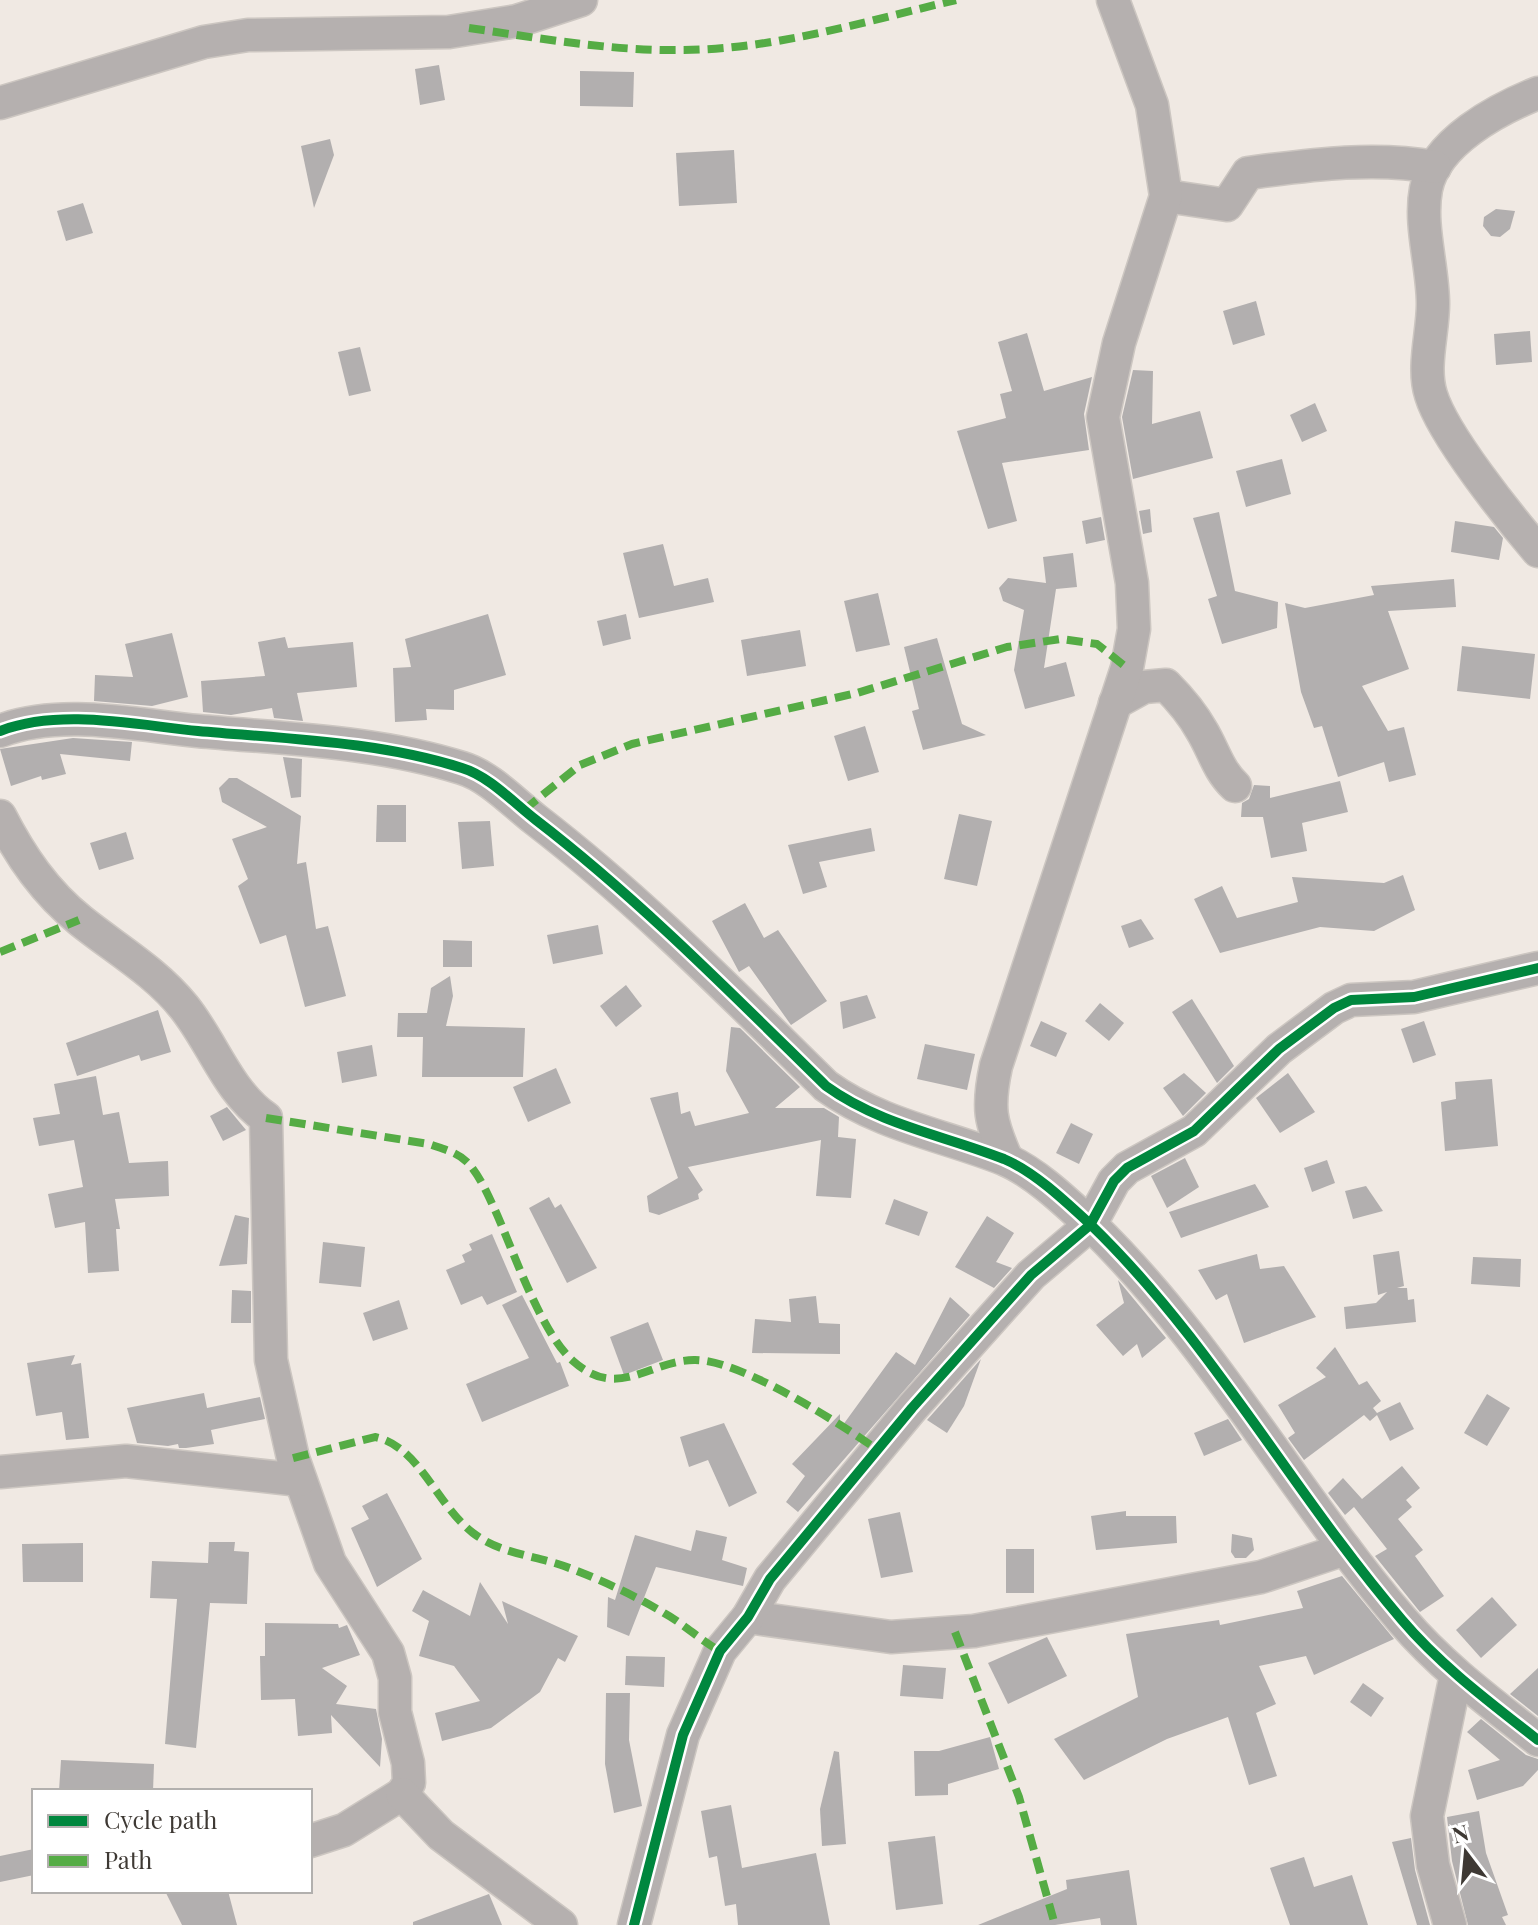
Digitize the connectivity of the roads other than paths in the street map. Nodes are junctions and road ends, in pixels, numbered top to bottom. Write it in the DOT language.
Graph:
graph roads {
  1 [pos="581,0"];
  2 [pos="1113,0"];
  3 [pos="1538,93"];
  4 [pos="0,103"];
  5 [pos="1435,167"];
  6 [pos="1166,196"];
  7 [pos="1538,551"];
  8 [pos="1115,703"];
  9 [pos="0,731"];
  10 [pos="1235,786"];
  11 [pos="0,816"];
  12 [pos="1538,968"];
  13 [pos="1007,1160"];
  14 [pos="1090,1225"];
  15 [pos="0,1472"];
  16 [pos="300,1480"];
  17 [pos="1345,1549"];
  18 [pos="748,1617"];
  19 [pos="1456,1675"];
  20 [pos="1538,1740"];
  21 [pos="402,1794"];
  22 [pos="312,1840"];
  23 [pos="561,1925"];
  24 [pos="634,1925"];
  25 [pos="1450,1925"];
  1 -- 4 [label="street"];
  2 -- 6 [label="street"];
  3 -- 5 [label="street"];
  5 -- 6 [label="street"];
  5 -- 7 [label="street"];
  6 -- 8 [label="street"];
  8 -- 10 [label="street"];
  8 -- 13 [label="street"];
  9 -- 13 [label="street"];
  11 -- 16 [label="street"];
  12 -- 14 [label="street"];
  13 -- 14 [label="street"];
  14 -- 17 [label="street"];
  14 -- 18 [label="street"];
  15 -- 16 [label="street"];
  16 -- 21 [label="street"];
  17 -- 18 [label="street"];
  17 -- 19 [label="street"];
  18 -- 24 [label="street"];
  19 -- 20 [label="street"];
  19 -- 25 [label="street"];
  21 -- 22 [label="street"];
  21 -- 23 [label="street"];
}
